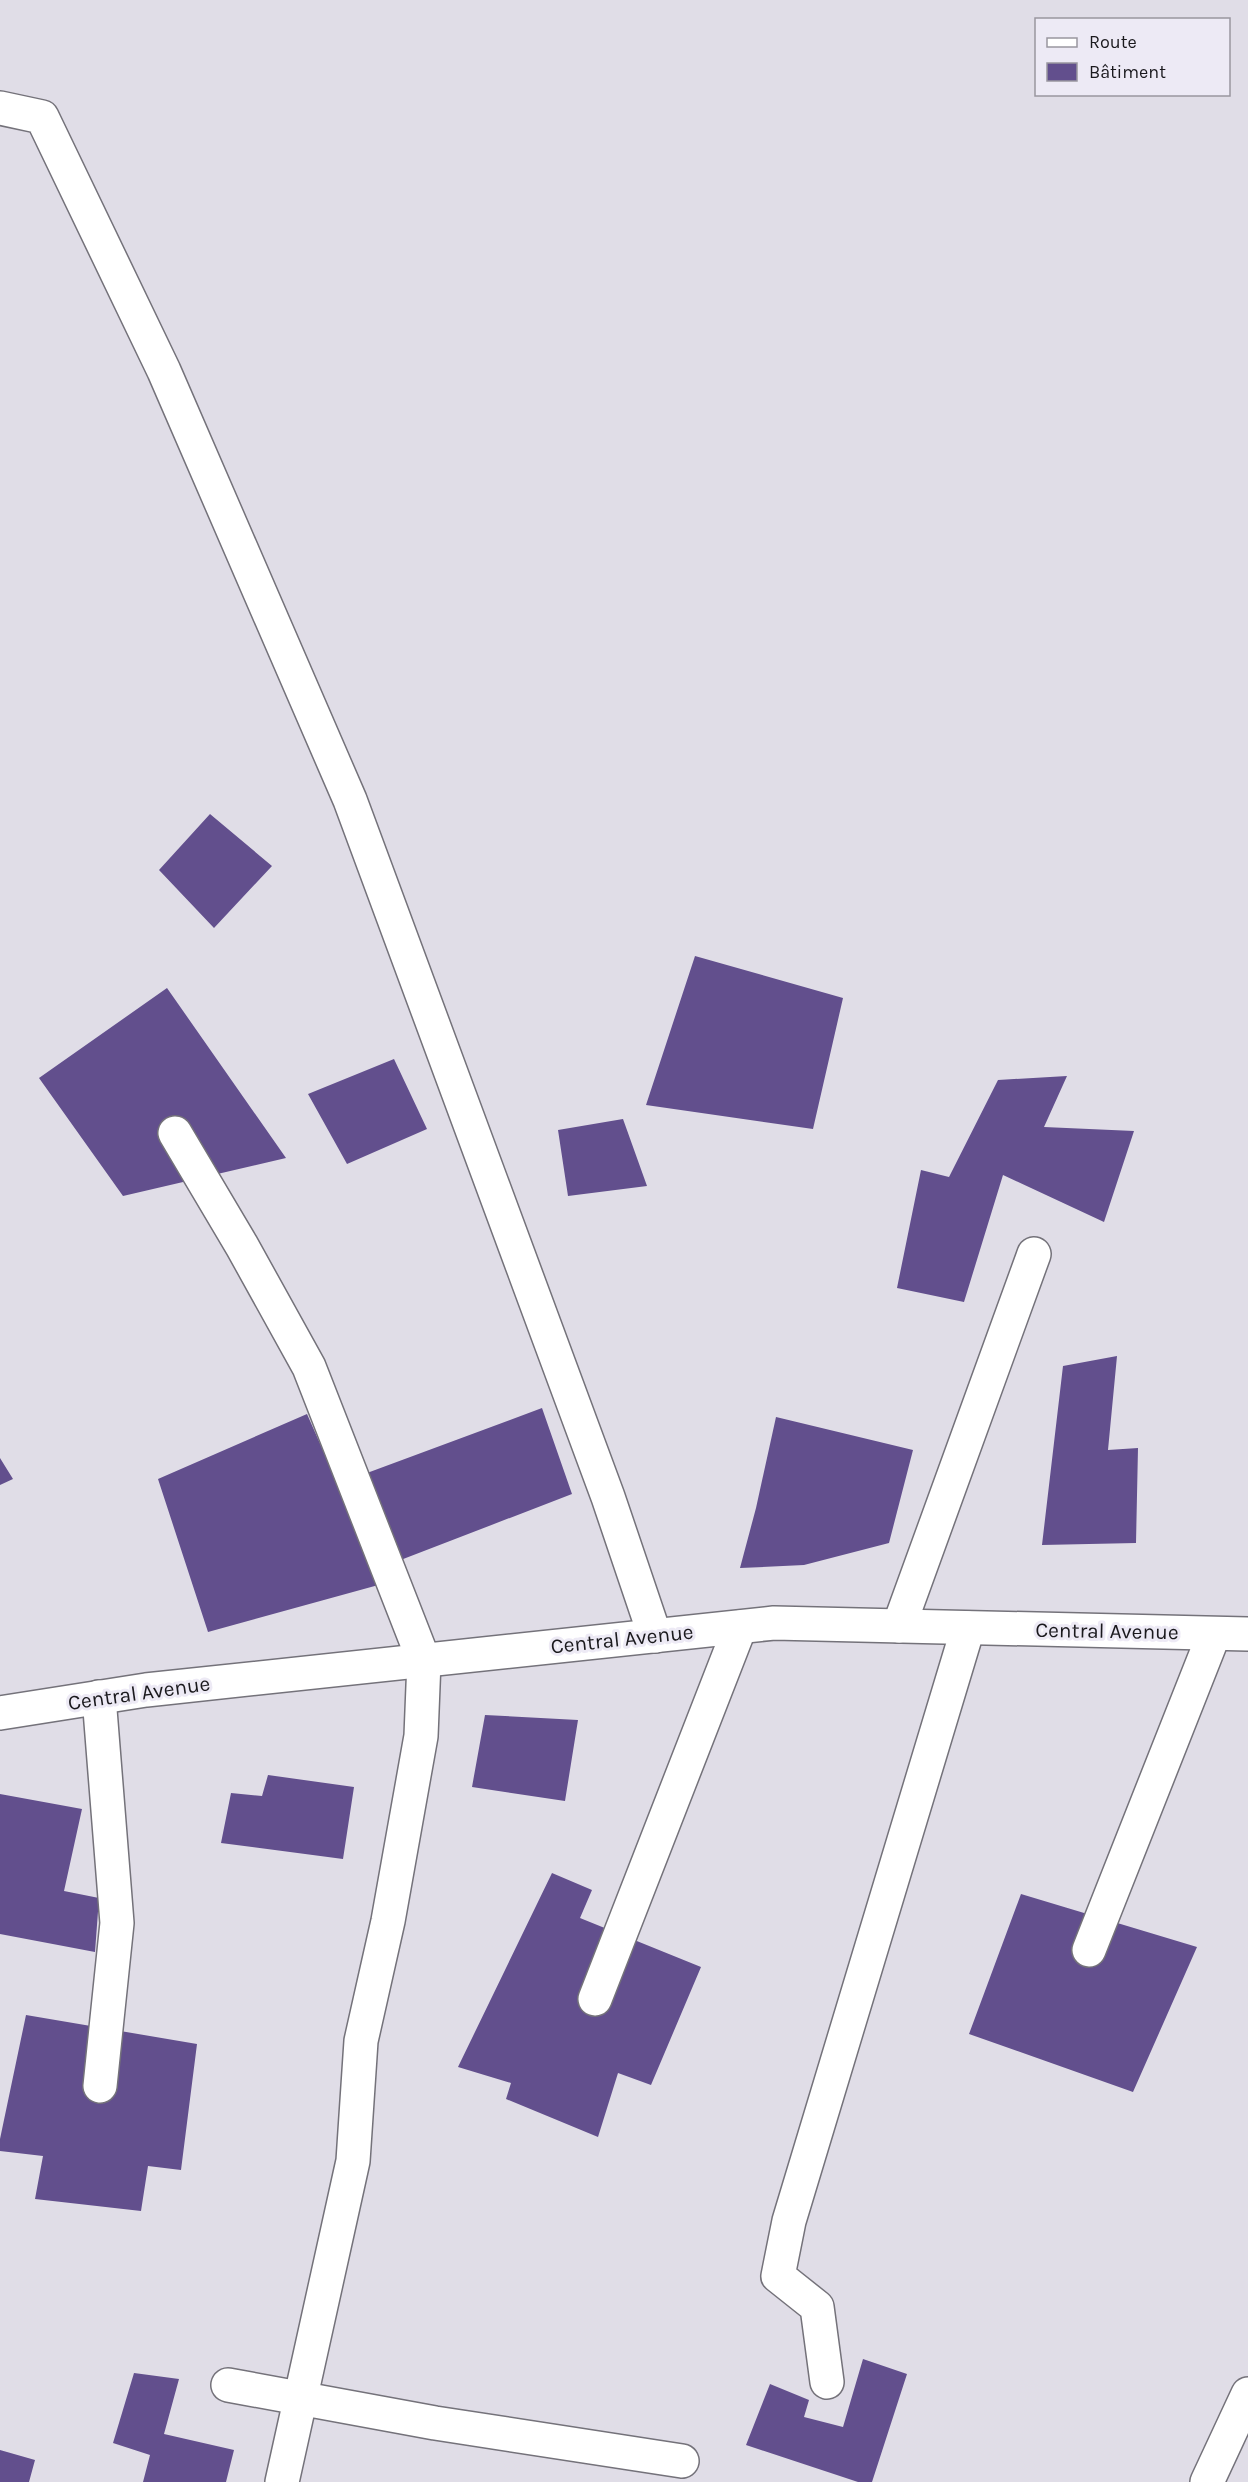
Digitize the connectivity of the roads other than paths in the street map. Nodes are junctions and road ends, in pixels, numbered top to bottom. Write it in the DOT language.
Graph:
graph roads {
  1 [pos="0,108"];
  2 [pos="175,1133"];
  3 [pos="1034,1254"];
  4 [pos="899,1626"];
  5 [pos="740,1627"];
  6 [pos="968,1628"];
  7 [pos="1214,1634"];
  8 [pos="1248,1634"];
  9 [pos="655,1636"];
  10 [pos="424,1661"];
  11 [pos="99,1697"];
  12 [pos="0,1711"];
  13 [pos="1089,1950"];
  14 [pos="596,1999"];
  15 [pos="100,2086"];
  16 [pos="827,2382"];
  17 [pos="228,2385"];
  18 [pos="1248,2394"];
  19 [pos="302,2398"];
  20 [pos="682,2461"];
  21 [pos="282,2482"];
  22 [pos="1207,2482"];
  1 -- 9 [label="street"];
  2 -- 10 [label="street"];
  3 -- 4 [label="street"];
  4 -- 5 [label="street, Central Avenue"];
  4 -- 6 [label="street, Central Avenue"];
  5 -- 9 [label="street, Central Avenue"];
  5 -- 14 [label="street"];
  6 -- 7 [label="street, Central Avenue"];
  6 -- 16 [label="street"];
  7 -- 8 [label="street, Central Avenue"];
  7 -- 13 [label="street"];
  9 -- 10 [label="street, Central Avenue"];
  10 -- 11 [label="street, Central Avenue"];
  10 -- 19 [label="street"];
  11 -- 12 [label="street, Central Avenue"];
  11 -- 15 [label="street"];
  17 -- 19 [label="street"];
  18 -- 22 [label="street"];
  19 -- 20 [label="street"];
  19 -- 21 [label="street"];
}
